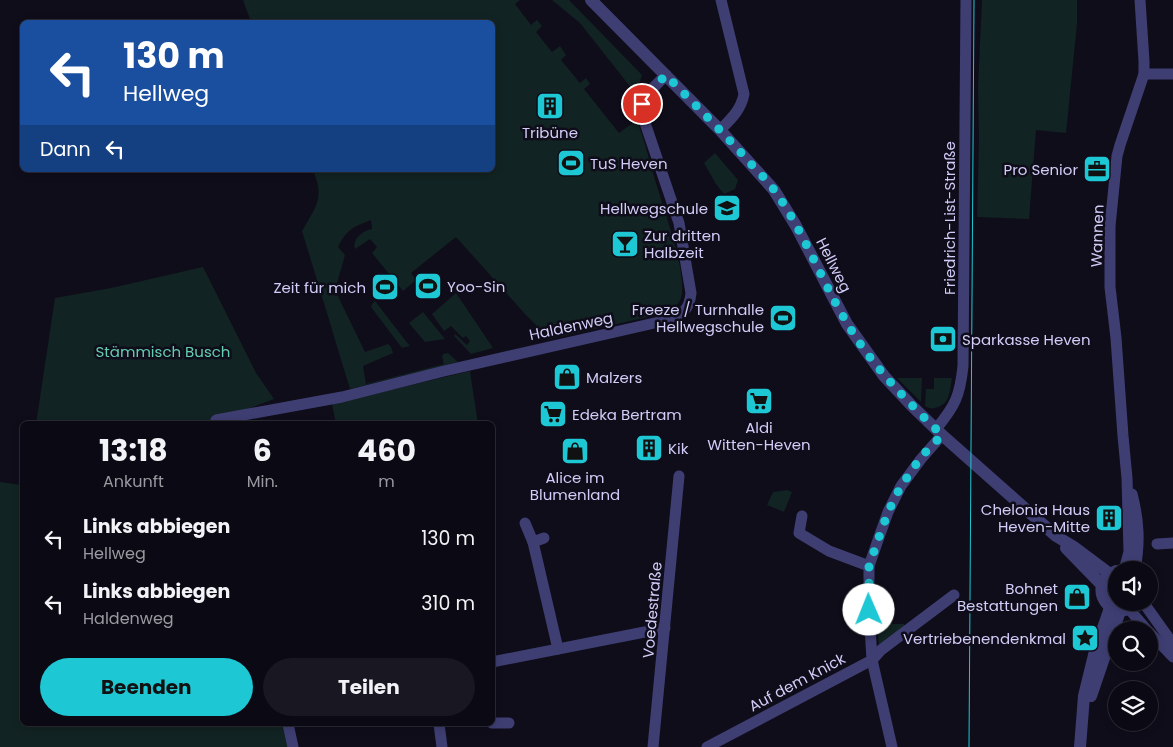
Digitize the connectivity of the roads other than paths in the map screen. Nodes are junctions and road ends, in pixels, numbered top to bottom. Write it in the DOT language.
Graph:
graph roads {
  1 [pos="591,0"];
  2 [pos="721,0"];
  3 [pos="966,0"];
  4 [pos="1140,0"];
  5 [pos="1144,74"];
  6 [pos="1173,74"];
  7 [pos="666,75"];
  8 [pos="720,130"];
  9 [pos="221,421"];
  10 [pos="939,432"];
  11 [pos="679,476"];
  12 [pos="1127,478"];
  13 [pos="802,516"];
  14 [pos="525,523"];
  15 [pos="1173,543"];
  16 [pos="1157,544"];
  17 [pos="1126,561"];
  18 [pos="1136,561"];
  19 [pos="869,566"];
  20 [pos="1108,576"];
  21 [pos="1108,579"];
  22 [pos="954,595"];
  23 [pos="1108,604"];
  24 [pos="1122,611"];
  25 [pos="1127,611"];
  26 [pos="1149,611"];
  27 [pos="1138,621"];
  28 [pos="665,628"];
  29 [pos="1158,641"];
  30 [pos="1173,644"];
  31 [pos="558,649"];
  32 [pos="1173,657"];
  33 [pos="872,660"];
  34 [pos="495,661"];
  35 [pos="509,723"];
  36 [pos="495,724"];
  37 [pos="288,726"];
  38 [pos="438,726"];
  39 [pos="293,747"];
  40 [pos="442,747"];
  41 [pos="653,747"];
  42 [pos="707,747"];
  43 [pos="892,747"];
  44 [pos="1080,747"];
  1 -- 7 [label="street, Hellweg"];
  2 -- 8 [label="street"];
  3 -- 10 [label="street, Friedrich-List-Straße"];
  4 -- 5 [label="street, Wannen"];
  5 -- 6 [label="street"];
  5 -- 12 [label="street, Wannen"];
  7 -- 8 [label="street, Hellweg"];
  7 -- 9 [label="street, Haldenweg"];
  8 -- 10 [label="street, Hellweg"];
  10 -- 19 [label="street"];
  10 -- 20 [label="street, Hellweg"];
  11 -- 28 [label="street, Voedestraße"];
  12 -- 17 [label="street, Wannen"];
  12 -- 18 [label="street, Wannen"];
  13 -- 19 [label="street"];
  14 -- 31 [label="street"];
  15 -- 16 [label="street"];
  19 -- 33 [label="street"];
  21 -- 23 [label="street"];
  22 -- 33 [label="street, Auf dem Knick"];
  24 -- 44 [label="street"];
  25 -- 27 [label="street"];
  26 -- 30 [label="street"];
  28 -- 31 [label="street"];
  28 -- 41 [label="street, Voedestraße"];
  29 -- 32 [label="street"];
  31 -- 34 [label="street"];
  33 -- 42 [label="street, Auf dem Knick"];
  33 -- 43 [label="street"];
  35 -- 36 [label="street"];
  37 -- 39 [label="street"];
  38 -- 40 [label="street"];
}
